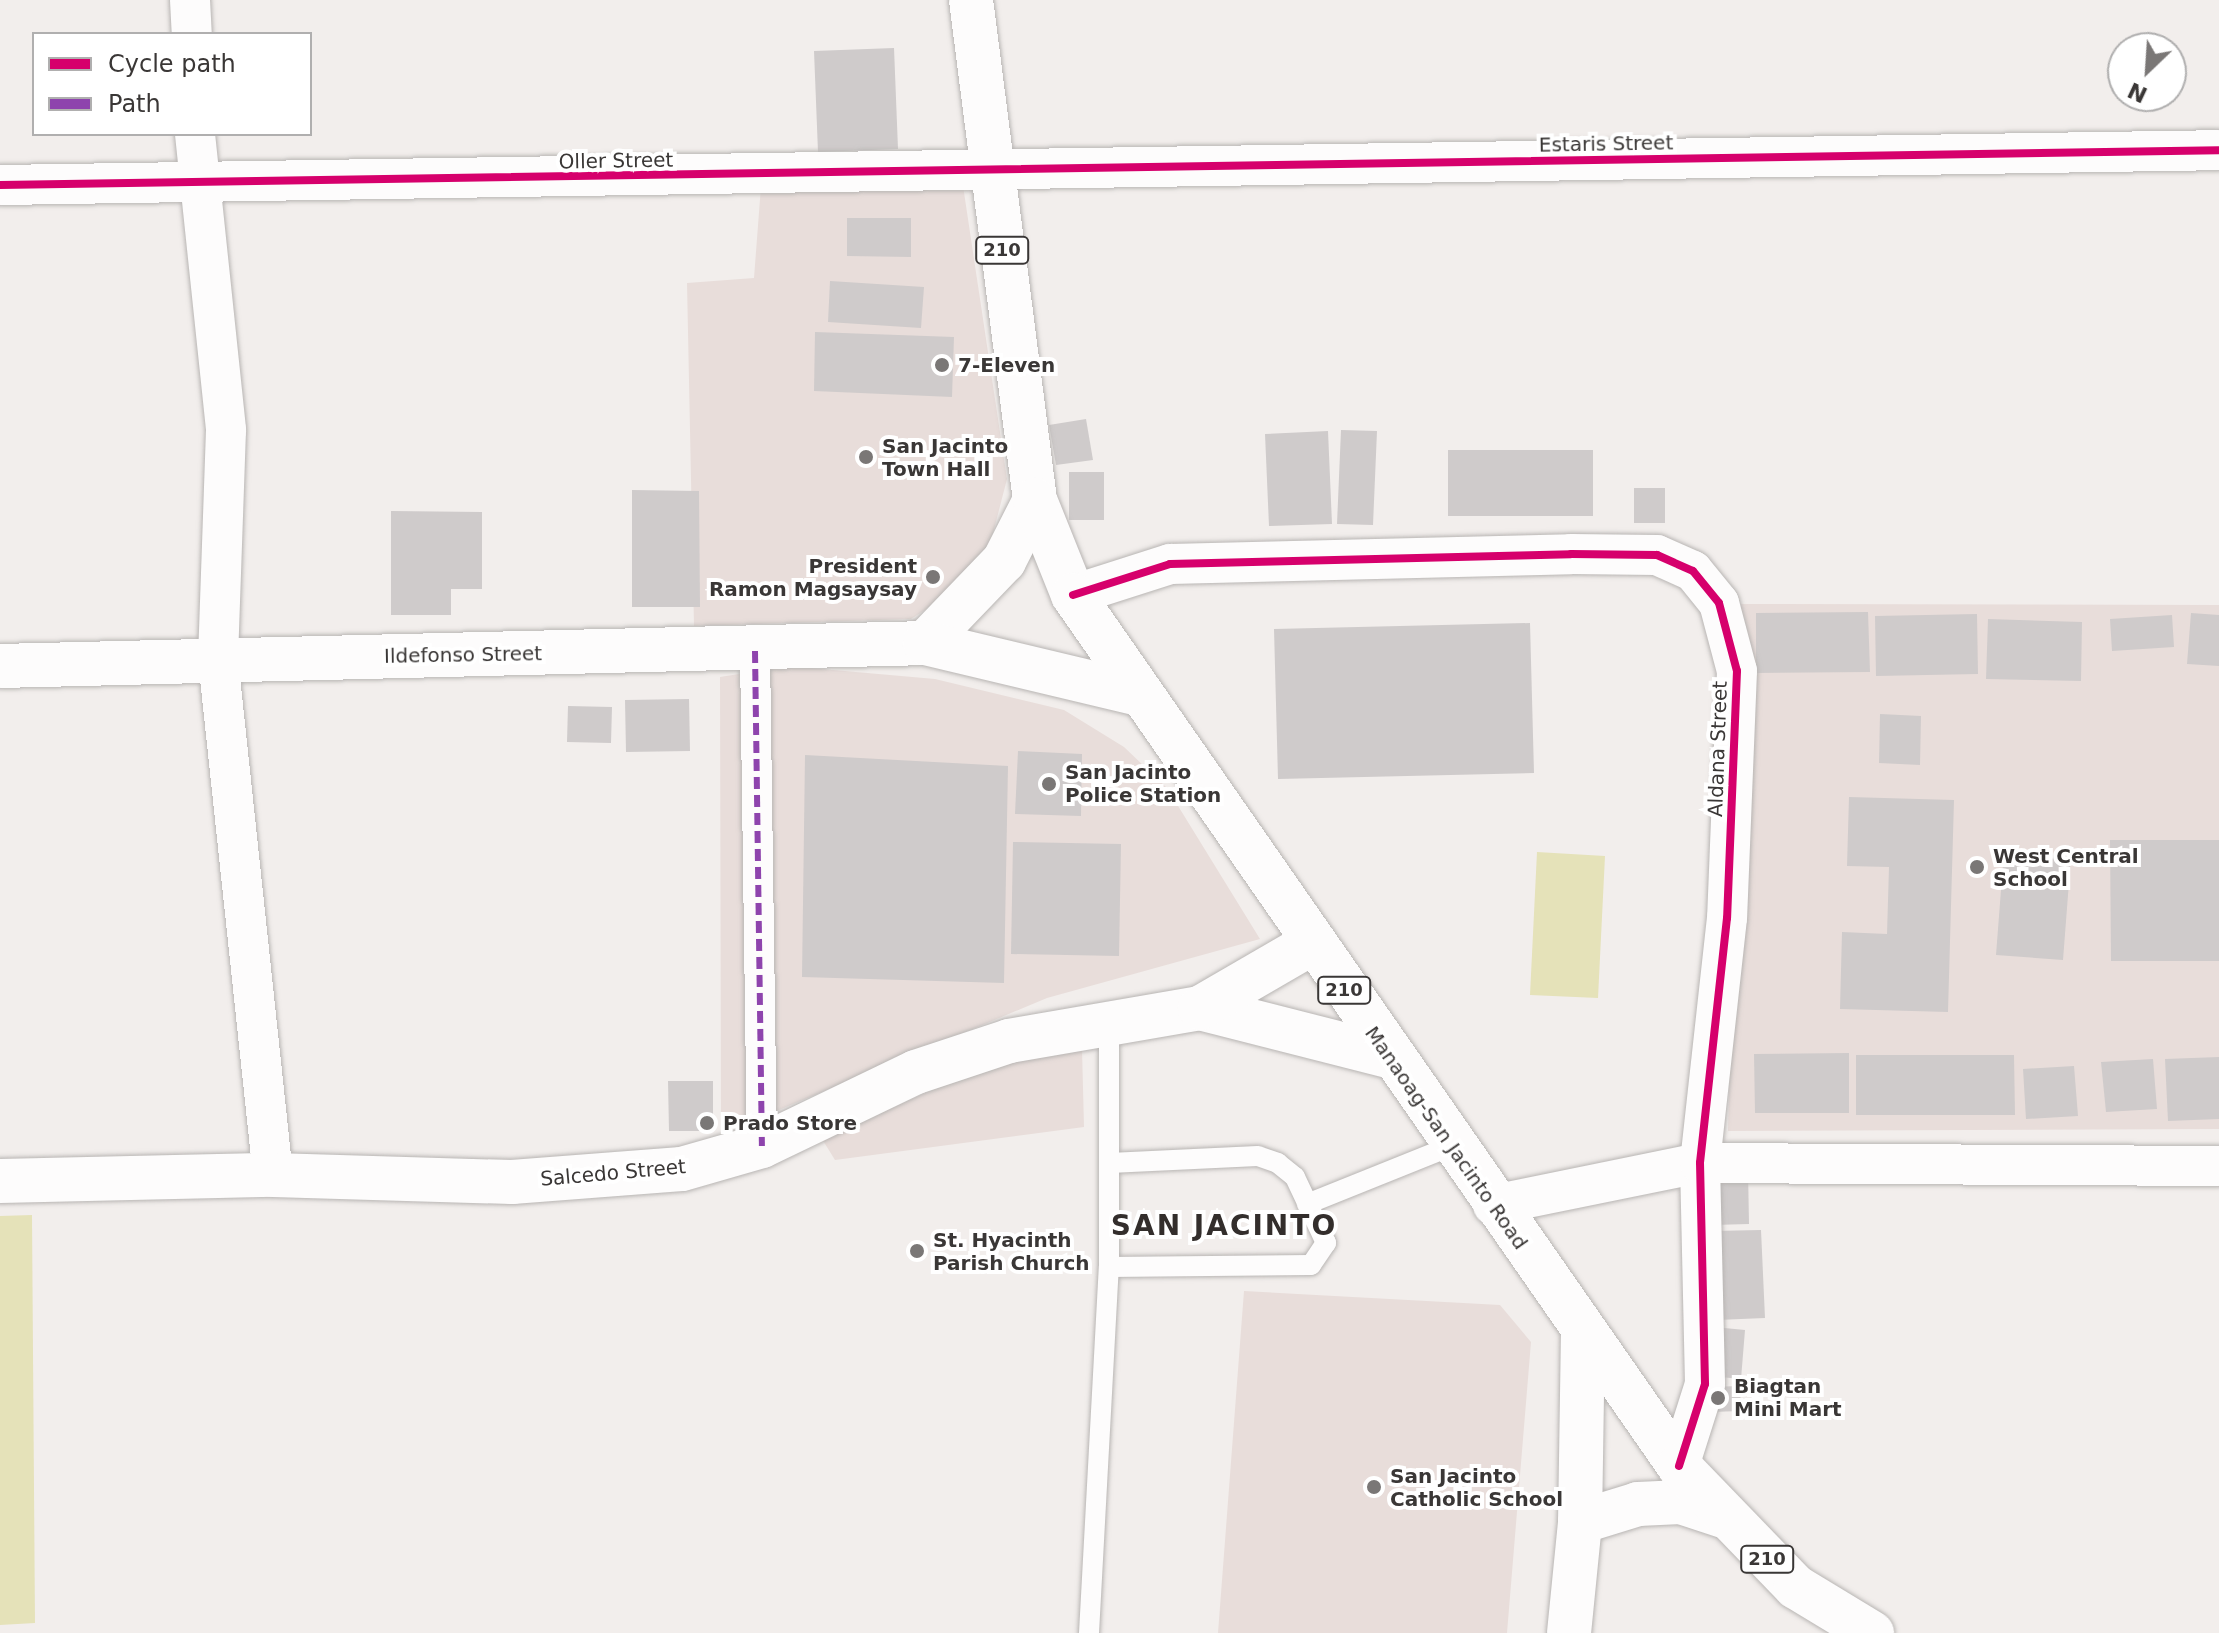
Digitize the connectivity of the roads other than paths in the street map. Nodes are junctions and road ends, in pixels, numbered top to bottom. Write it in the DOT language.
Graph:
graph roads {
  1 [pos="190,0"];
  2 [pos="971,0"];
  3 [pos="192,32"];
  4 [pos="195,136"];
  5 [pos="2219,150"];
  6 [pos="993,169"];
  7 [pos="0,185"];
  8 [pos="197,185"];
  9 [pos="1035,500"];
  10 [pos="1073,595"];
  11 [pos="925,643"];
  12 [pos="755,651"];
  13 [pos="218,659"];
  14 [pos="0,666"];
  15 [pos="1139,694"];
  16 [pos="1312,943"];
  17 [pos="1200,1008"];
  18 [pos="1109,1026"];
  19 [pos="1389,1056"];
  20 [pos="762,1146"];
  21 [pos="1451,1146"];
  22 [pos="1109,1163"];
  23 [pos="1700,1163"];
  24 [pos="2219,1166"];
  25 [pos="273,1175"];
  26 [pos="0,1181"];
  27 [pos="1307,1204"];
  28 [pos="1493,1205"];
  29 [pos="1109,1267"];
  30 [pos="1583,1336"];
  31 [pos="1679,1466"];
  32 [pos="1723,1516"];
  33 [pos="1580,1522"];
  34 [pos="1089,1633"];
  35 [pos="1569,1633"];
  36 [pos="1872,1633"];
  1 -- 3 [label="street"];
  2 -- 6 [label="main road, Manaoag-San Jacinto Road / 210"];
  4 -- 8 [label="street"];
  5 -- 6 [label="street, Estaris Street"];
  6 -- 8 [label="street, Oller Street"];
  6 -- 9 [label="main road, Manaoag-San Jacinto Road / 210"];
  7 -- 8 [label="street, Oller Street"];
  8 -- 13 [label="street"];
  9 -- 10 [label="main road, Manaoag-San Jacinto Road / 210"];
  9 -- 11 [label="main road"];
  10 -- 15 [label="main road, Manaoag-San Jacinto Road / 210"];
  10 -- 23 [label="street, Aldana Street"];
  11 -- 12 [label="main road, Ildefonso Street"];
  11 -- 15 [label="main road, Ildefonso Street"];
  12 -- 13 [label="main road, Ildefonso Street"];
  12 -- 20 [label="street"];
  13 -- 14 [label="main road, Ildefonso Street"];
  13 -- 25 [label="street"];
  15 -- 16 [label="main road, Manaoag-San Jacinto Road / 210"];
  16 -- 17 [label="main road, Salcedo Street"];
  16 -- 19 [label="main road, Manaoag-San Jacinto Road / 210"];
  17 -- 18 [label="main road, Salcedo Street"];
  17 -- 19 [label="main road, Salcedo Street"];
  18 -- 20 [label="main road, Salcedo Street"];
  18 -- 22 [label="lane"];
  19 -- 21 [label="main road, Manaoag-San Jacinto Road / 210"];
  20 -- 25 [label="main road, Salcedo Street"];
  21 -- 27 [label="lane"];
  21 -- 28 [label="main road, Manaoag-San Jacinto Road / 210"];
  22 -- 27 [label="lane"];
  22 -- 29 [label="lane"];
  23 -- 24 [label="street"];
  23 -- 28 [label="street"];
  23 -- 31 [label="street, Aldana Street"];
  25 -- 26 [label="main road, Salcedo Street"];
  27 -- 29 [label="lane"];
  28 -- 30 [label="main road, Manaoag-San Jacinto Road / 210"];
  29 -- 34 [label="lane"];
  30 -- 31 [label="main road, Manaoag-San Jacinto Road / 210"];
  30 -- 33 [label="main road"];
  31 -- 32 [label="main road, 210"];
  32 -- 33 [label="main road"];
  32 -- 36 [label="main road, 210"];
  33 -- 35 [label="main road"];
}
